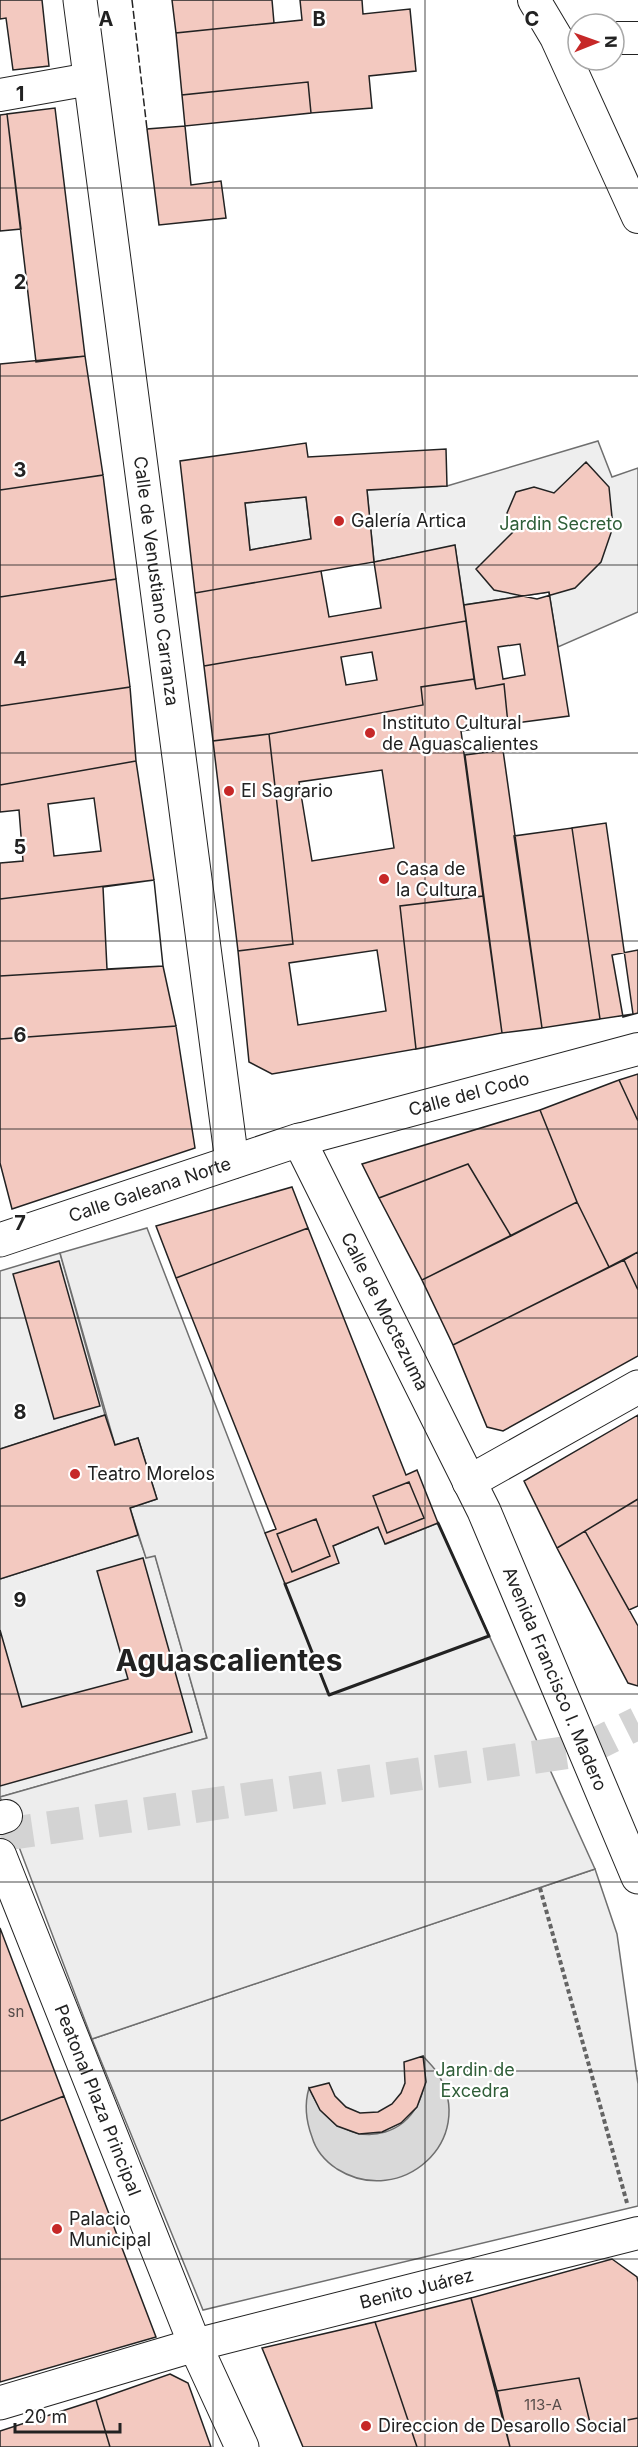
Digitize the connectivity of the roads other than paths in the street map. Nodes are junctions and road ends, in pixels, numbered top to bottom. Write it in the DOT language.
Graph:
graph roads {
  1 [pos="80,0"];
  2 [pos="534,0"];
  3 [pos="566,37"];
  4 [pos="580,72"];
  5 [pos="90,79"];
  6 [pos="0,95"];
  7 [pos="638,217"];
  8 [pos="638,1049"];
  9 [pos="299,1140"];
  10 [pos="232,1162"];
  11 [pos="0,1240"];
  12 [pos="638,1387"];
  13 [pos="469,1482"];
  14 [pos="0,1855"];
  15 [pos="638,1877"];
  16 [pos="636,2233"];
  17 [pos="195,2345"];
  18 [pos="0,2403"];
  19 [pos="242,2447"];
  1 -- 5 [label="street, Calle de Venustiano Carranza"];
  2 -- 3 [label="street"];
  4 -- 7 [label="street"];
  5 -- 6 [label="street"];
  5 -- 10 [label="street, Calle de Venustiano Carranza"];
  8 -- 9 [label="street, Calle del Codo"];
  9 -- 10 [label="street, Calle Galeana Norte"];
  9 -- 13 [label="street, Calle de Moctezuma"];
  10 -- 11 [label="street, Calle Galeana Norte"];
  12 -- 13 [label="street"];
  13 -- 15 [label="street, Avenida Francisco I. Madero"];
  14 -- 17 [label="street, Peatonal Plaza Principal"];
  16 -- 17 [label="street, Benito Juárez"];
  17 -- 18 [label="street"];
  17 -- 19 [label="street"];
}
